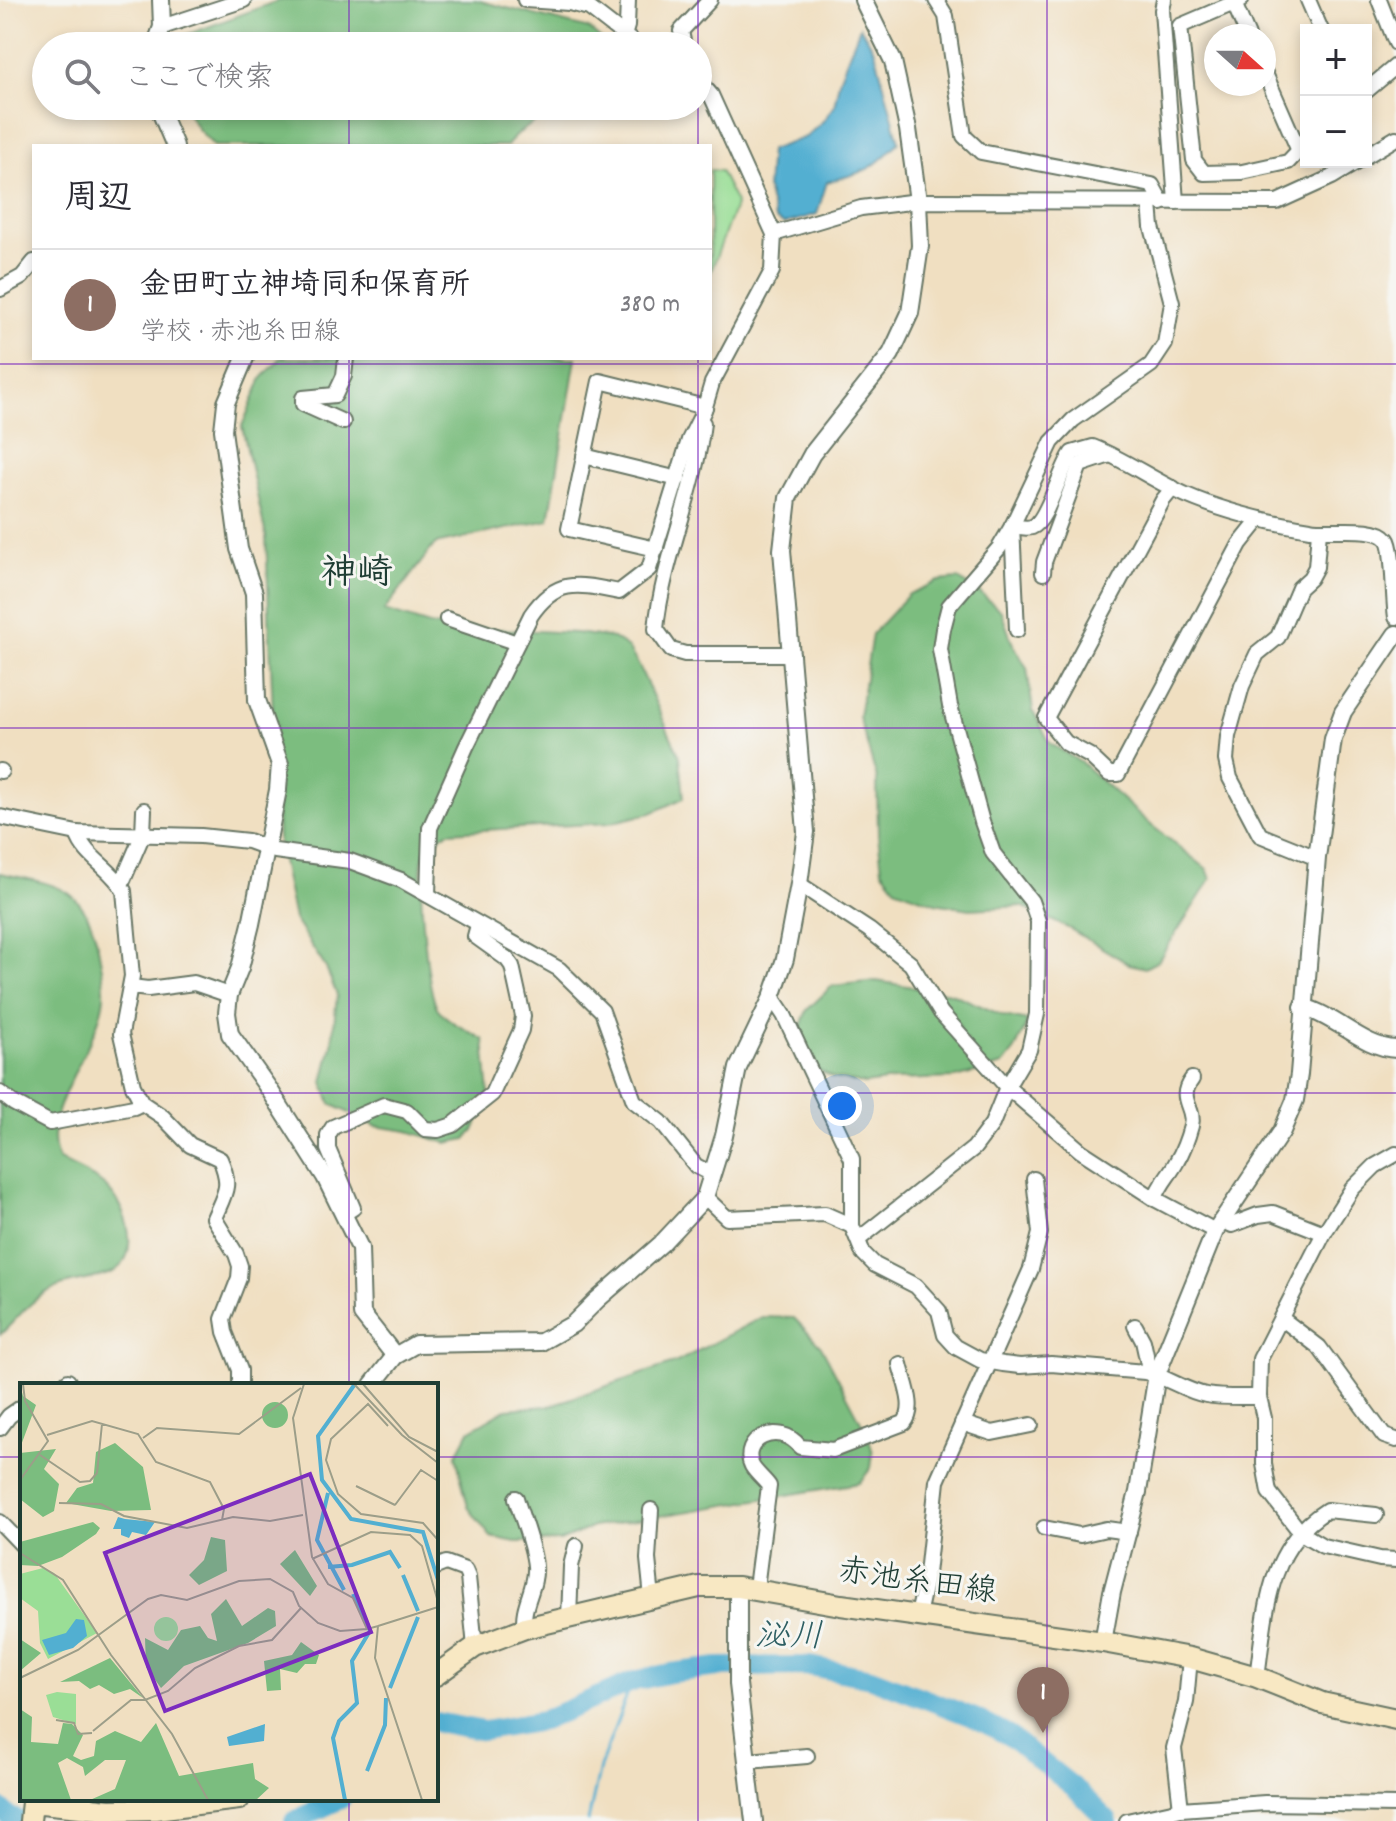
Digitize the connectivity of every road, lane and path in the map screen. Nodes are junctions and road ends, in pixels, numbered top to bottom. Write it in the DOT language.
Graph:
graph roads {
  1 [pos="161,0"];
  2 [pos="244,0"];
  3 [pos="525,0"];
  4 [pos="628,0"];
  5 [pos="710,0"];
  6 [pos="863,0"];
  7 [pos="936,0"];
  8 [pos="1164,0"];
  9 [pos="1308,0"];
  10 [pos="1379,0"];
  11 [pos="1238,2"];
  12 [pos="1244,24"];
  13 [pos="1318,24"];
  14 [pos="162,27"];
  15 [pos="160,32"];
  16 [pos="620,32"];
  17 [pos="625,32"];
  18 [pos="681,32"];
  19 [pos="1396,43"];
  20 [pos="1396,66"];
  21 [pos="1186,85"];
  22 [pos="1372,86"];
  23 [pos="1168,87"];
  24 [pos="1276,95"];
  25 [pos="712,97"];
  26 [pos="164,120"];
  27 [pos="1396,138"];
  28 [pos="1300,143"];
  29 [pos="174,144"];
  30 [pos="1300,149"];
  31 [pos="1372,152"];
  32 [pos="1347,168"];
  33 [pos="918,201"];
  34 [pos="1163,203"];
  35 [pos="774,234"];
  36 [pos="32,264"];
  37 [pos="0,289"];
  38 [pos="244,360"];
  39 [pos="346,360"];
  40 [pos="704,408"];
  41 [pos="343,422"];
  42 [pos="1110,455"];
  43 [pos="584,456"];
  44 [pos="678,479"];
  45 [pos="1173,488"];
  46 [pos="1260,519"];
  47 [pos="1012,526"];
  48 [pos="1319,531"];
  49 [pos="656,549"];
  50 [pos="1043,573"];
  51 [pos="1396,617"];
  52 [pos="447,619"];
  53 [pos="1017,630"];
  54 [pos="1396,634"];
  55 [pos="517,643"];
  56 [pos="792,654"];
  57 [pos="144,810"];
  58 [pos="0,817"];
  59 [pos="77,833"];
  60 [pos="143,834"];
  61 [pos="266,846"];
  62 [pos="1317,858"];
  63 [pos="799,884"];
  64 [pos="121,885"];
  65 [pos="428,895"];
  66 [pos="478,925"];
  67 [pos="131,987"];
  68 [pos="229,995"];
  69 [pos="772,997"];
  70 [pos="1303,1007"];
  71 [pos="1396,1049"];
  72 [pos="1192,1079"];
  73 [pos="1007,1087"];
  74 [pos="0,1093"];
  75 [pos="142,1103"];
  76 [pos="1396,1154"];
  77 [pos="712,1174"];
  78 [pos="1034,1179"];
  79 [pos="705,1197"];
  80 [pos="1155,1199"];
  81 [pos="344,1214"];
  82 [pos="1218,1225"];
  83 [pos="856,1232"];
  84 [pos="1324,1233"];
  85 [pos="1281,1318"];
  86 [pos="1135,1326"];
  87 [pos="395,1356"];
  88 [pos="990,1362"];
  89 [pos="900,1364"];
  90 [pos="1154,1373"];
  91 [pos="240,1383"];
  92 [pos="374,1383"];
  93 [pos="1259,1397"];
  94 [pos="20,1408"];
  95 [pos="962,1423"];
  96 [pos="1031,1425"];
  97 [pos="0,1428"];
  98 [pos="1396,1440"];
  99 [pos="516,1498"];
  100 [pos="651,1510"];
  101 [pos="1376,1515"];
  102 [pos="0,1522"];
  103 [pos="1044,1528"];
  104 [pos="1129,1532"];
  105 [pos="1301,1533"];
  106 [pos="20,1543"];
  107 [pos="576,1546"];
  108 [pos="1396,1560"];
  109 [pos="438,1566"];
  110 [pos="747,1588"];
  111 [pos="652,1598"];
  112 [pos="918,1615"];
  113 [pos="569,1618"];
  114 [pos="525,1628"];
  115 [pos="1103,1642"];
  116 [pos="475,1647"];
  117 [pos="1190,1658"];
  118 [pos="438,1669"];
  119 [pos="1257,1677"];
  120 [pos="1396,1719"];
  121 [pos="807,1756"];
  122 [pos="748,1761"];
  123 [pos="222,1801"];
  124 [pos="1396,1805"];
  125 [pos="32,1808"];
  126 [pos="1181,1809"];
  127 [pos="1129,1820"];
  128 [pos="754,1821"];
  1 -- 14 [label="street"];
  2 -- 14 [label="street"];
  3 -- 16 [label="street"];
  4 -- 17 [label="street"];
  5 -- 18 [label="street"];
  6 -- 33 [label="street"];
  7 -- 34 [label="street"];
  8 -- 23 [label="street"];
  9 -- 13 [label="street"];
  10 -- 19 [label="street"];
  11 -- 12 [label="street"];
  11 -- 21 [label="street"];
  14 -- 15 [label="street"];
  20 -- 22 [label="street"];
  21 -- 23 [label="street"];
  21 -- 30 [label="street"];
  23 -- 34 [label="street"];
  24 -- 28 [label="street"];
  25 -- 35 [label="street"];
  26 -- 29 [label="street"];
  27 -- 31 [label="street"];
  32 -- 34 [label="street"];
  33 -- 34 [label="street"];
  33 -- 35 [label="street"];
  33 -- 56 [label="street"];
  34 -- 47 [label="street"];
  35 -- 40 [label="street"];
  36 -- 37 [label="street"];
  38 -- 61 [label="street"];
  39 -- 41 [label="street"];
  40 -- 43 [label="street"];
  40 -- 44 [label="street"];
  40 -- 56 [label="street"];
  42 -- 45 [label="street"];
  42 -- 47 [label="street"];
  42 -- 50 [label="street"];
  43 -- 44 [label="street"];
  43 -- 49 [label="street"];
  44 -- 49 [label="street"];
  45 -- 46 [label="street"];
  45 -- 46 [label="street"];
  46 -- 48 [label="street"];
  47 -- 53 [label="street"];
  47 -- 73 [label="street"];
  48 -- 51 [label="street"];
  48 -- 62 [label="street"];
  49 -- 55 [label="street"];
  52 -- 55 [label="street"];
  54 -- 62 [label="street"];
  55 -- 65 [label="street"];
  56 -- 63 [label="street"];
  57 -- 60 [label="street"];
  58 -- 59 [label="street"];
  59 -- 60 [label="street"];
  59 -- 64 [label="street"];
  60 -- 61 [label="street"];
  60 -- 64 [label="street"];
  61 -- 65 [label="street"];
  61 -- 68 [label="street"];
  62 -- 70 [label="street"];
  63 -- 69 [label="street"];
  63 -- 73 [label="street"];
  64 -- 67 [label="street"];
  65 -- 66 [label="street"];
  66 -- 77 [label="street"];
  66 -- 81 [label="street"];
  67 -- 68 [label="street"];
  67 -- 75 [label="street"];
  68 -- 81 [label="street"];
  69 -- 77 [label="street"];
  69 -- 83 [label="street"];
  70 -- 71 [label="street"];
  70 -- 82 [label="street"];
  72 -- 80 [label="street"];
  73 -- 80 [label="street"];
  73 -- 83 [label="street"];
  74 -- 75 [label="street"];
  75 -- 91 [label="street"];
  76 -- 84 [label="street"];
  77 -- 79 [label="street"];
  78 -- 88 [label="street"];
  79 -- 83 [label="street"];
  79 -- 87 [label="street"];
  80 -- 82 [label="street"];
  81 -- 87 [label="street"];
  82 -- 84 [label="street"];
  82 -- 90 [label="street"];
  83 -- 88 [label="street"];
  84 -- 85 [label="street"];
  85 -- 93 [label="street"];
  85 -- 98 [label="street"];
  86 -- 90 [label="street"];
  87 -- 92 [label="street"];
  88 -- 90 [label="street"];
  88 -- 95 [label="street"];
  89 -- 110 [label="street"];
  90 -- 93 [label="street"];
  90 -- 104 [label="street"];
  93 -- 105 [label="street"];
  94 -- 97 [label="street"];
  95 -- 96 [label="street"];
  95 -- 112 [label="street"];
  99 -- 114 [label="street"];
  100 -- 111 [label="street"];
  101 -- 105 [label="street"];
  102 -- 106 [label="street"];
  103 -- 104 [label="street"];
  104 -- 115 [label="street"];
  105 -- 108 [label="street"];
  105 -- 119 [label="street"];
  107 -- 113 [label="street"];
  109 -- 116 [label="street"];
  110 -- 111 [label="main road, 赤池糸田線"];
  110 -- 112 [label="main road, 赤池糸田線"];
  110 -- 122 [label="street"];
  111 -- 113 [label="main road, 赤池糸田線"];
  112 -- 115 [label="main road, 赤池糸田線"];
  113 -- 114 [label="main road, 赤池糸田線"];
  114 -- 116 [label="main road, 赤池糸田線"];
  115 -- 117 [label="main road, 赤池糸田線"];
  116 -- 118 [label="main road, 赤池糸田線"];
  117 -- 119 [label="main road, 赤池糸田線"];
  117 -- 126 [label="street"];
  119 -- 120 [label="main road, 赤池糸田線"];
  121 -- 122 [label="street"];
  122 -- 128 [label="street"];
  123 -- 125 [label="main road"];
  124 -- 126 [label="street"];
  126 -- 127 [label="street"];
}
